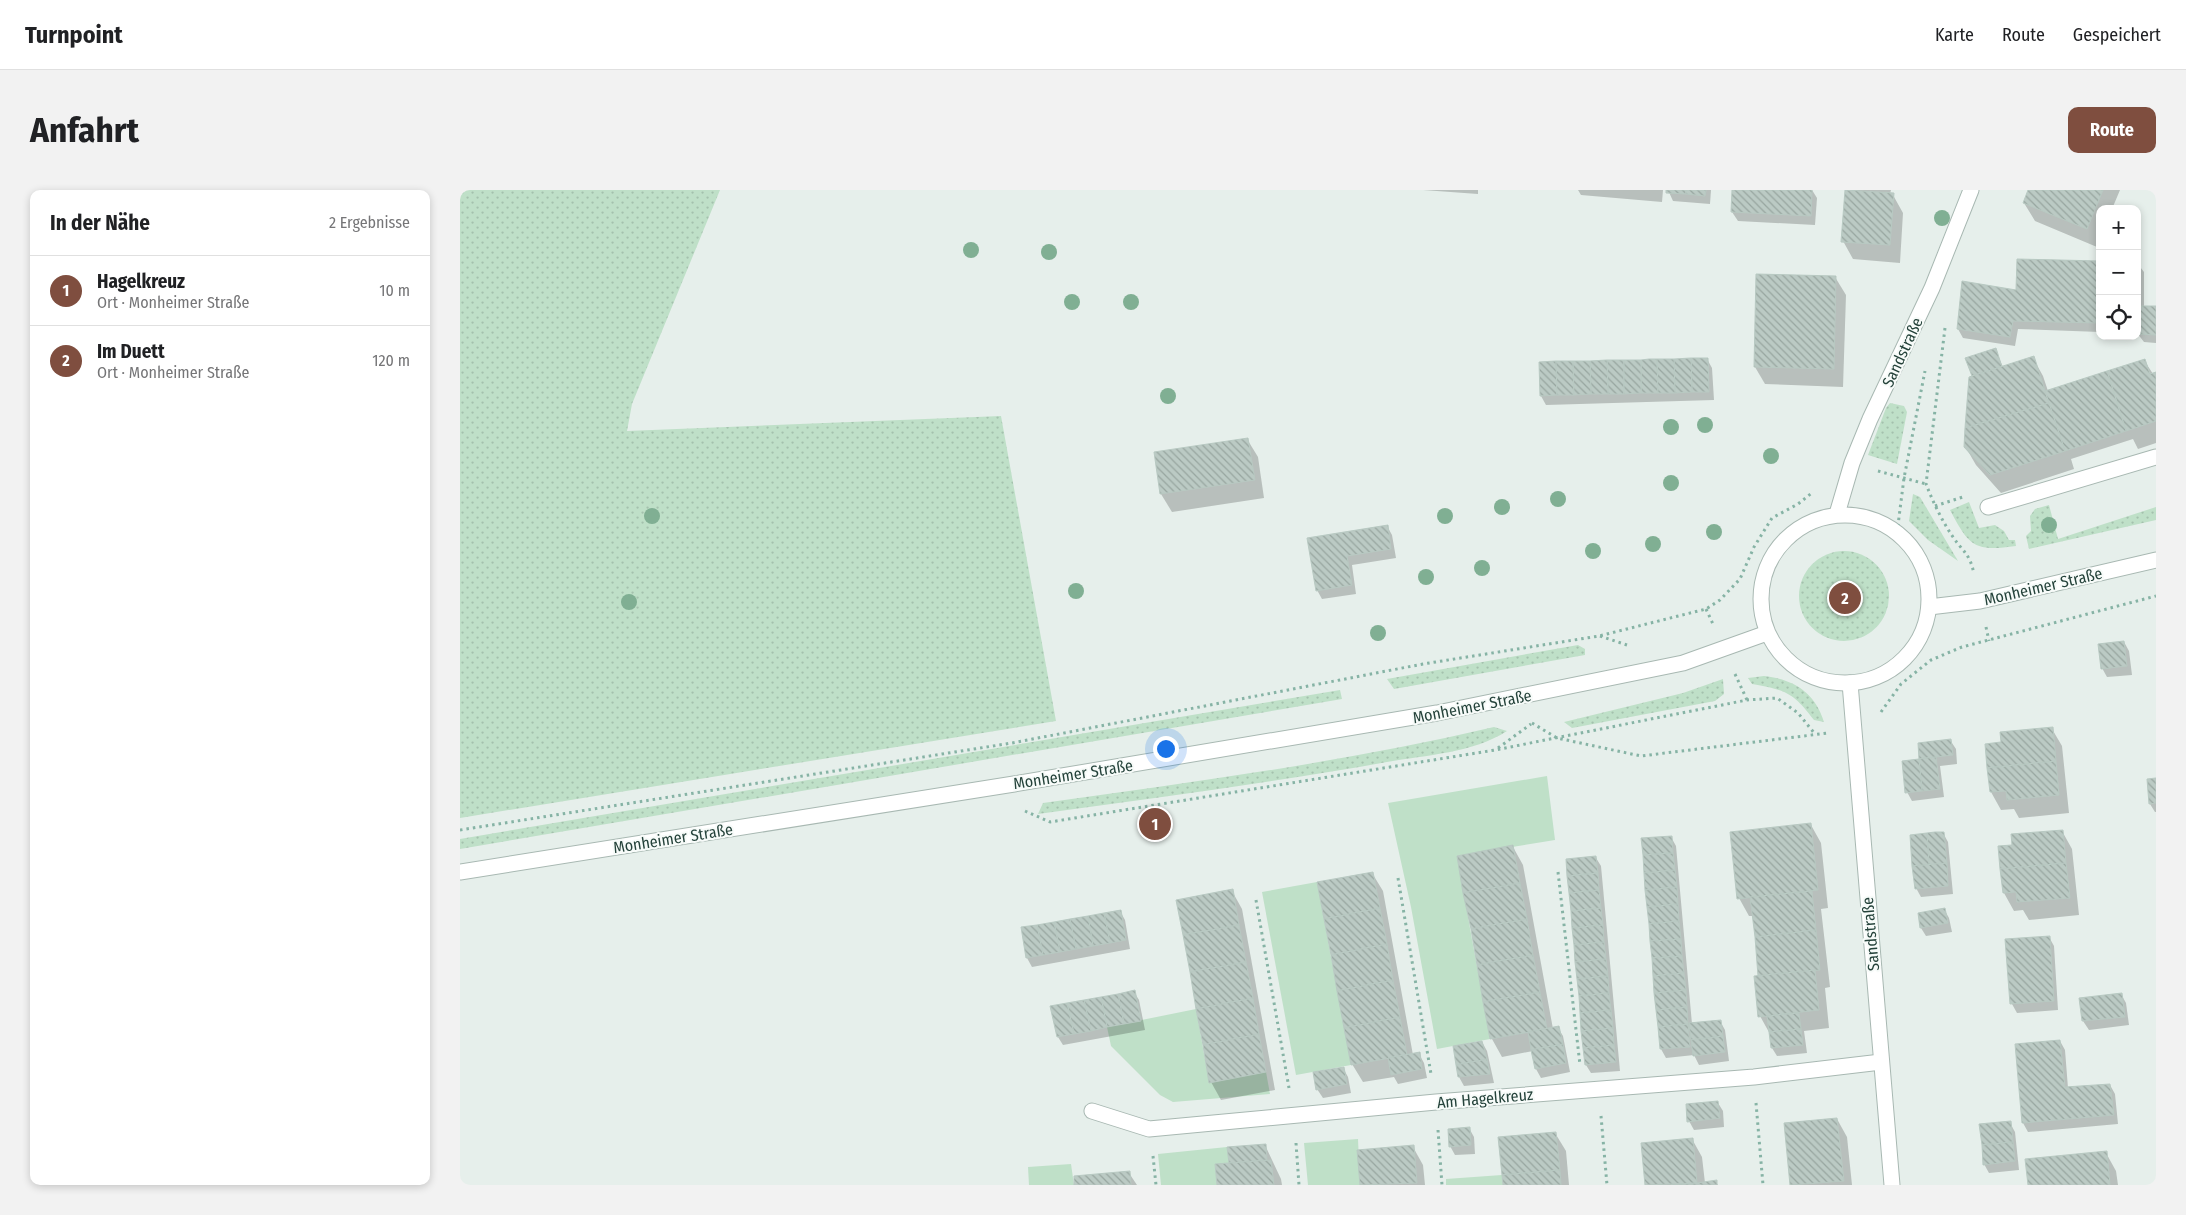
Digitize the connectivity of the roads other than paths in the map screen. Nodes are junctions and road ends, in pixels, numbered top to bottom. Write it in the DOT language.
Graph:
graph roads {
  1 [pos="1970,190"];
  2 [pos="2156,456"];
  3 [pos="1988,507"];
  4 [pos="1838,514"];
  5 [pos="2156,560"];
  6 [pos="1929,607"];
  7 [pos="1768,632"];
  8 [pos="1850,683"];
  9 [pos="460,872"];
  10 [pos="1880,1062"];
  11 [pos="1092,1111"];
  12 [pos="1892,1185"];
  1 -- 4 [label="street, Sandstraße"];
  2 -- 3 [label="street"];
  4 -- 6 [label="street"];
  4 -- 7 [label="street"];
  5 -- 6 [label="street, Monheimer Straße"];
  6 -- 8 [label="street"];
  7 -- 8 [label="street"];
  7 -- 9 [label="street, Monheimer Straße"];
  8 -- 10 [label="street, Sandstraße"];
  10 -- 11 [label="street, Am Hagelkreuz"];
  10 -- 12 [label="street, Sandstraße"];
}
